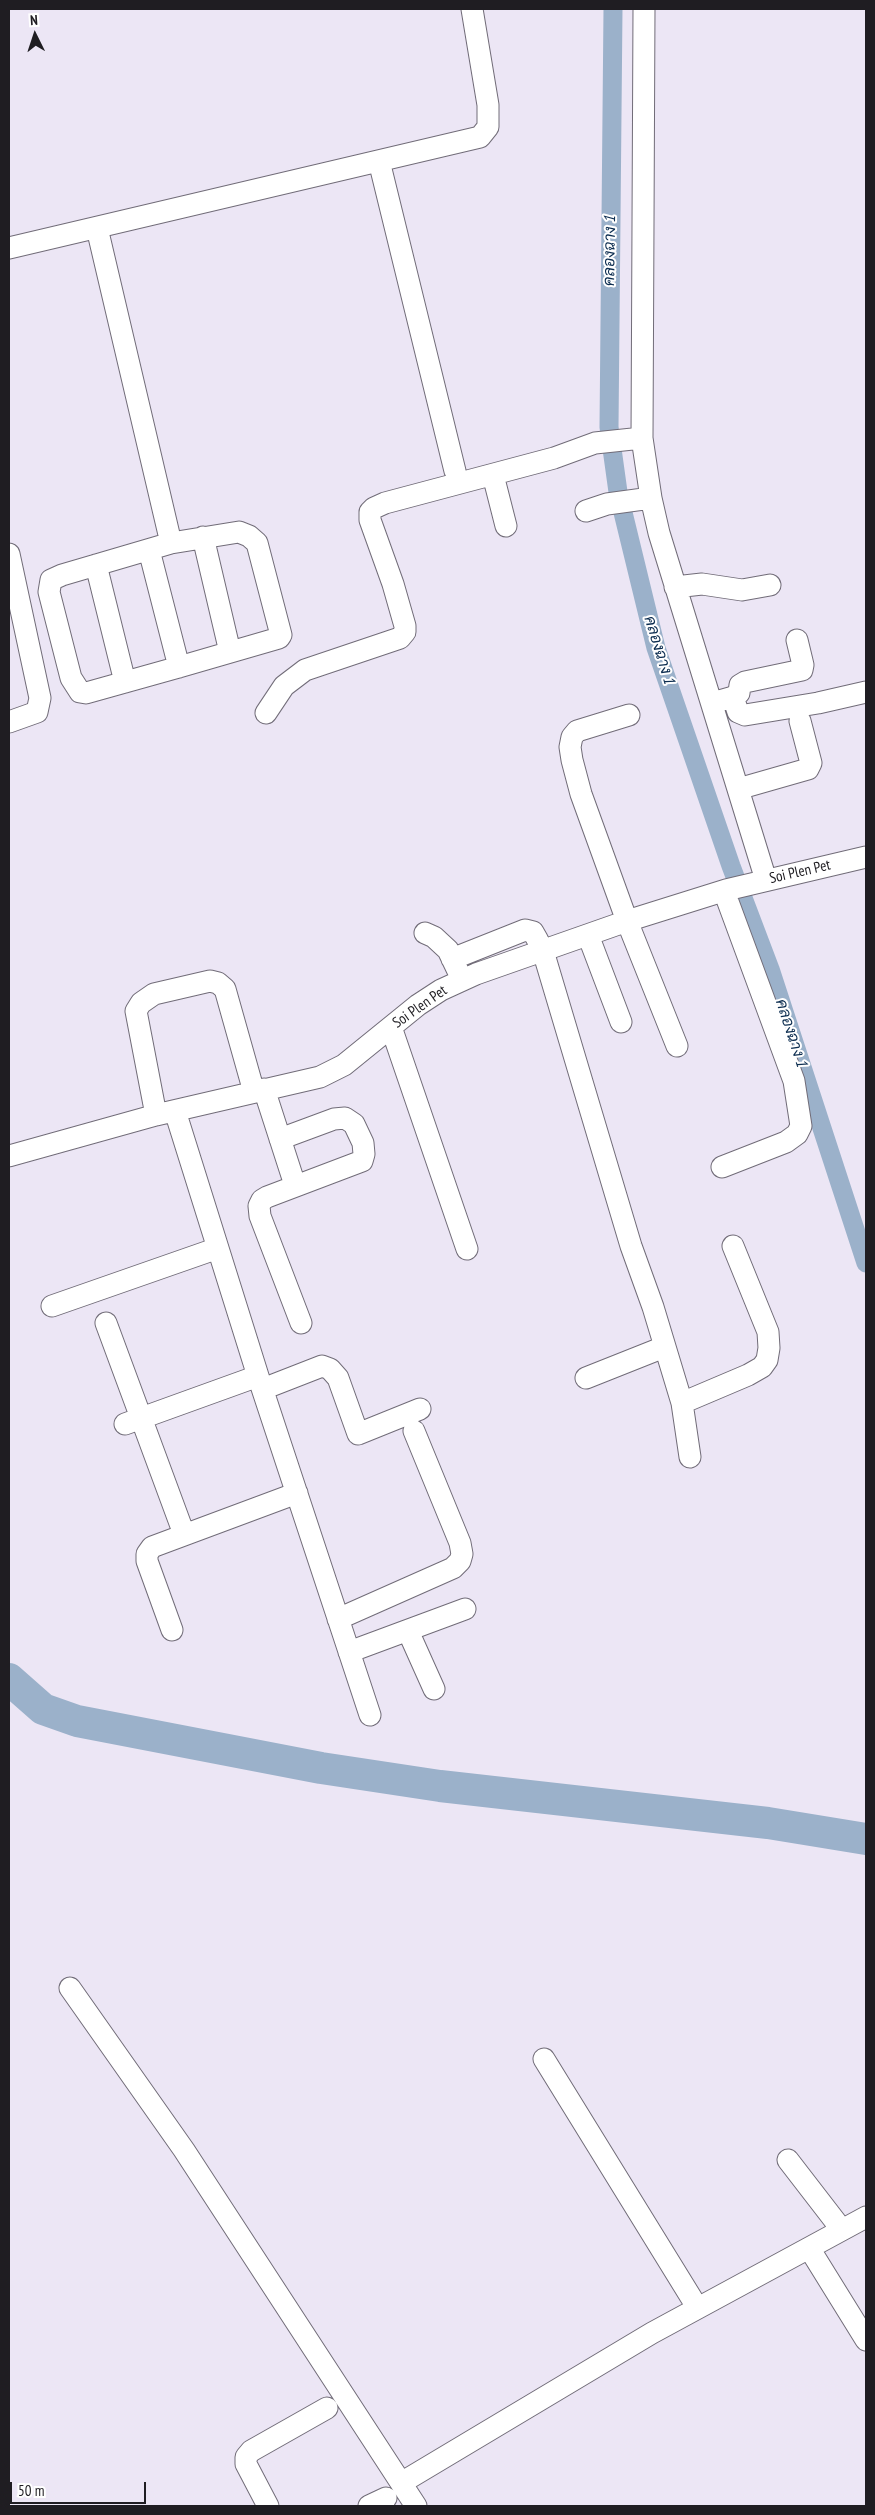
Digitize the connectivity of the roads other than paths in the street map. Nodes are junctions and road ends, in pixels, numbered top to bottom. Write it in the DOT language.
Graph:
graph roads {
  1 [pos="472,9"];
  2 [pos="644,9"];
  3 [pos="379,161"];
  4 [pos="97,228"];
  5 [pos="9,248"];
  6 [pos="637,438"];
  7 [pos="456,471"];
  8 [pos="493,475"];
  9 [pos="646,499"];
  10 [pos="586,511"];
  11 [pos="506,526"];
  12 [pos="204,537"];
  13 [pos="171,543"];
  14 [pos="149,550"];
  15 [pos="9,554"];
  16 [pos="96,565"];
  17 [pos="770,585"];
  18 [pos="675,587"];
  19 [pos="797,640"];
  20 [pos="230,652"];
  21 [pos="179,667"];
  22 [pos="125,682"];
  23 [pos="866,692"];
  24 [pos="733,698"];
  25 [pos="712,703"];
  26 [pos="266,713"];
  27 [pos="629,715"];
  28 [pos="800,721"];
  29 [pos="9,722"];
  30 [pos="738,789"];
  31 [pos="866,856"];
  32 [pos="741,887"];
  33 [pos="627,921"];
  34 [pos="425,933"];
  35 [pos="588,935"];
  36 [pos="543,951"];
  37 [pos="452,958"];
  38 [pos="463,980"];
  39 [pos="621,1022"];
  40 [pos="391,1027"];
  41 [pos="676,1046"];
  42 [pos="259,1091"];
  43 [pos="166,1113"];
  44 [pos="280,1139"];
  45 [pos="9,1156"];
  46 [pos="722,1168"];
  47 [pos="295,1185"];
  48 [pos="733,1246"];
  49 [pos="218,1248"];
  50 [pos="467,1250"];
  51 [pos="52,1306"];
  52 [pos="106,1323"];
  53 [pos="300,1323"];
  54 [pos="664,1347"];
  55 [pos="586,1378"];
  56 [pos="260,1383"];
  57 [pos="682,1403"];
  58 [pos="420,1409"];
  59 [pos="133,1421"];
  60 [pos="414,1431"];
  61 [pos="690,1457"];
  62 [pos="298,1493"];
  63 [pos="184,1534"];
  64 [pos="465,1609"];
  65 [pos="338,1619"];
  66 [pos="172,1630"];
  67 [pos="408,1631"];
  68 [pos="349,1652"];
  69 [pos="434,1689"];
  70 [pos="370,1715"];
  71 [pos="70,1988"];
  72 [pos="544,2059"];
  73 [pos="788,2160"];
  74 [pos="866,2217"];
  75 [pos="842,2230"];
  76 [pos="809,2248"];
  77 [pos="697,2307"];
  78 [pos="866,2340"];
  79 [pos="327,2408"];
  80 [pos="401,2483"];
  81 [pos="268,2506"];
  82 [pos="416,2506"];
  1 -- 3 [label="street"];
  2 -- 6 [label="street"];
  3 -- 4 [label="street"];
  3 -- 7 [label="street"];
  4 -- 5 [label="street"];
  4 -- 13 [label="street"];
  6 -- 8 [label="street"];
  6 -- 9 [label="street"];
  8 -- 11 [label="street"];
  8 -- 26 [label="street"];
  9 -- 10 [label="street"];
  9 -- 18 [label="street"];
  12 -- 13 [label="street"];
  12 -- 20 [label="street"];
  12 -- 20 [label="street"];
  13 -- 14 [label="street"];
  14 -- 16 [label="street"];
  14 -- 21 [label="street"];
  15 -- 29 [label="street"];
  16 -- 22 [label="street"];
  16 -- 22 [label="street"];
  17 -- 18 [label="street"];
  18 -- 25 [label="street"];
  19 -- 24 [label="street"];
  20 -- 21 [label="street"];
  21 -- 22 [label="street"];
  23 -- 24 [label="street"];
  24 -- 25 [label="street"];
  25 -- 30 [label="street"];
  27 -- 33 [label="street"];
  28 -- 30 [label="street"];
  30 -- 32 [label="street"];
  31 -- 32 [label="street, Soi Plen Pet"];
  32 -- 33 [label="street, Soi Plen Pet"];
  32 -- 46 [label="street"];
  33 -- 35 [label="street, Soi Plen Pet"];
  33 -- 41 [label="street"];
  34 -- 37 [label="street"];
  35 -- 36 [label="street, Soi Plen Pet"];
  35 -- 39 [label="street"];
  36 -- 37 [label="street"];
  36 -- 38 [label="street, Soi Plen Pet"];
  36 -- 54 [label="street"];
  37 -- 38 [label="street"];
  38 -- 40 [label="street, Soi Plen Pet"];
  40 -- 42 [label="street, Soi Plen Pet"];
  40 -- 50 [label="street"];
  42 -- 43 [label="street, Soi Plen Pet"];
  42 -- 43 [label="street"];
  42 -- 44 [label="street"];
  43 -- 45 [label="street, Soi Plen Pet"];
  43 -- 49 [label="street"];
  44 -- 47 [label="street"];
  44 -- 47 [label="street"];
  47 -- 53 [label="street"];
  48 -- 57 [label="street"];
  49 -- 51 [label="street"];
  49 -- 56 [label="street"];
  52 -- 59 [label="street"];
  54 -- 55 [label="street"];
  54 -- 57 [label="street"];
  56 -- 58 [label="street"];
  56 -- 59 [label="street"];
  56 -- 62 [label="street"];
  57 -- 61 [label="street"];
  59 -- 63 [label="street"];
  60 -- 65 [label="street"];
  62 -- 63 [label="street"];
  62 -- 65 [label="street"];
  63 -- 66 [label="street"];
  64 -- 67 [label="street"];
  65 -- 68 [label="street"];
  67 -- 68 [label="street"];
  67 -- 69 [label="street"];
  68 -- 70 [label="street"];
  71 -- 80 [label="street"];
  72 -- 77 [label="street"];
  73 -- 75 [label="street"];
  74 -- 75 [label="street"];
  75 -- 76 [label="street"];
  76 -- 77 [label="street"];
  76 -- 78 [label="street"];
  77 -- 80 [label="street"];
  79 -- 81 [label="street"];
  80 -- 82 [label="street"];
}
